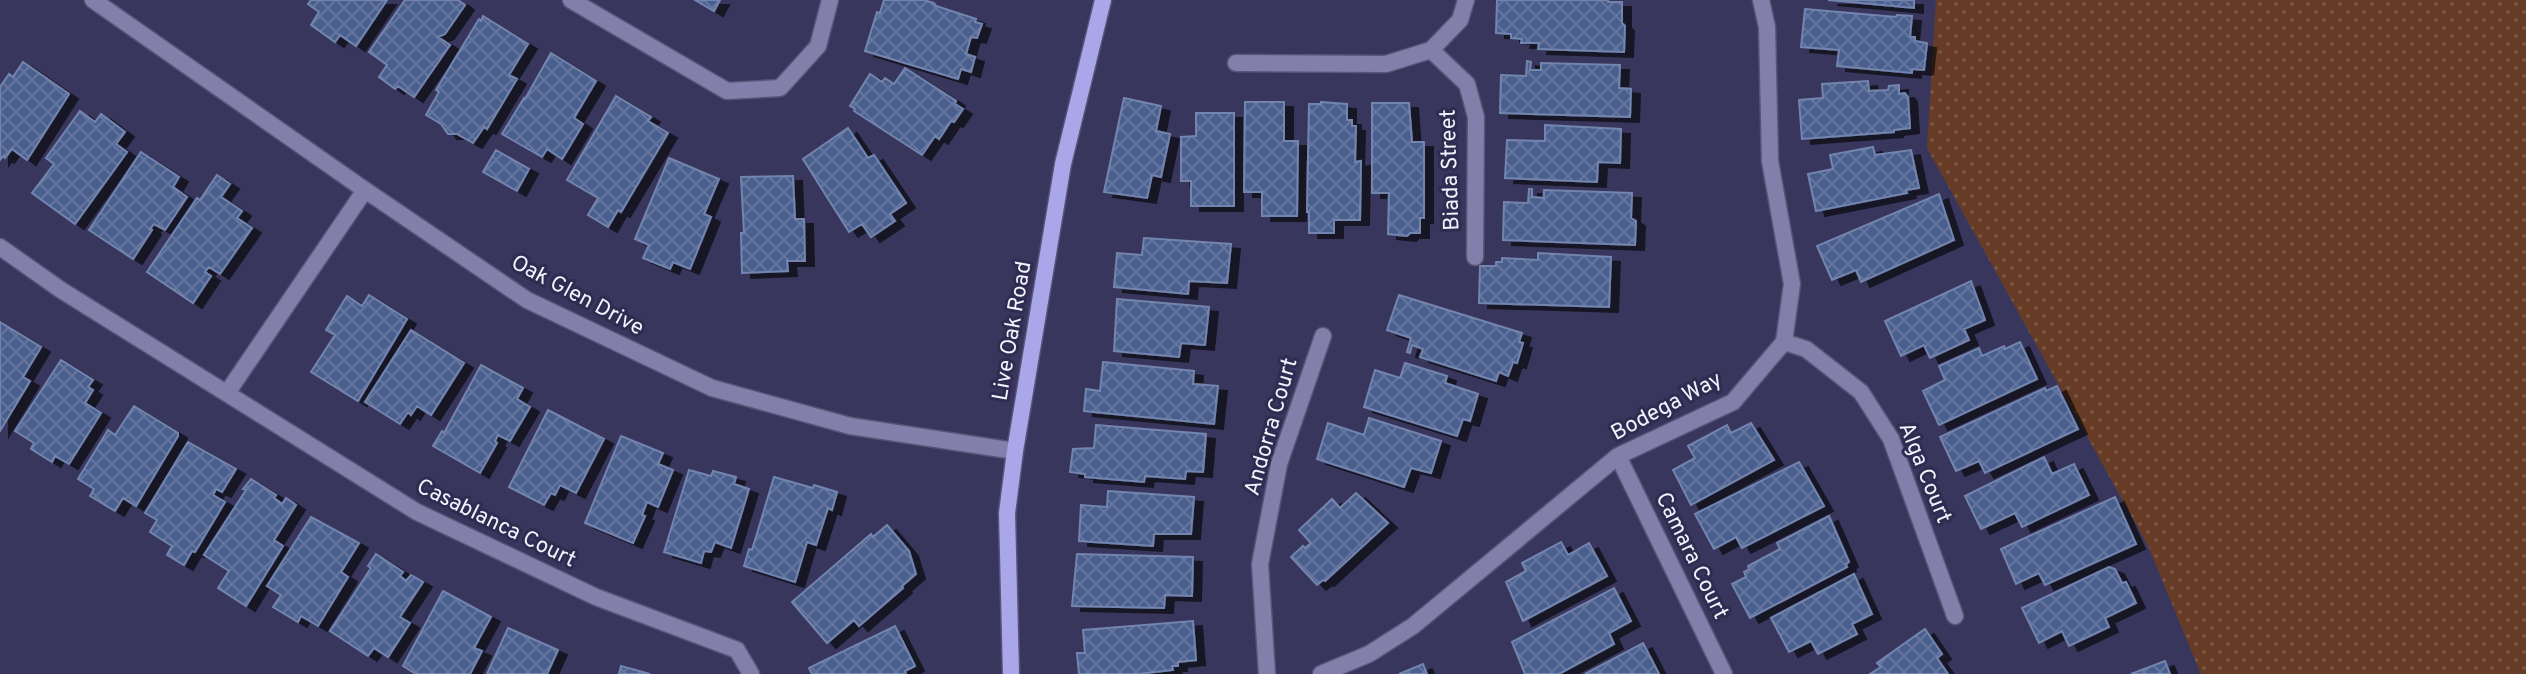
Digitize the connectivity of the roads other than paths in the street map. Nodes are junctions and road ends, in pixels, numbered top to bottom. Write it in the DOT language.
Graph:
graph roads {
  1 [pos="93,0"];
  2 [pos="571,0"];
  3 [pos="830,0"];
  4 [pos="1103,0"];
  5 [pos="1466,0"];
  6 [pos="1761,0"];
  7 [pos="1431,50"];
  8 [pos="1236,63"];
  9 [pos="365,190"];
  10 [pos="0,247"];
  11 [pos="1475,257"];
  12 [pos="1323,336"];
  13 [pos="1784,342"];
  14 [pos="227,393"];
  15 [pos="1015,451"];
  16 [pos="1618,456"];
  17 [pos="1955,616"];
  18 [pos="751,674"];
  19 [pos="1011,674"];
  20 [pos="1267,674"];
  21 [pos="1321,674"];
  22 [pos="1724,674"];
  1 -- 9 [label="street, Oak Glen Drive"];
  2 -- 3 [label="street"];
  4 -- 15 [label="street, Live Oak Road"];
  5 -- 7 [label="street"];
  6 -- 13 [label="street"];
  7 -- 8 [label="street"];
  7 -- 11 [label="street, Biada Street"];
  9 -- 14 [label="street"];
  9 -- 15 [label="street, Oak Glen Drive"];
  10 -- 14 [label="street, Casablanca Court"];
  12 -- 20 [label="street, Andorra Court"];
  13 -- 16 [label="street, Bodega Way"];
  13 -- 17 [label="street, Alga Court"];
  14 -- 18 [label="street, Casablanca Court"];
  15 -- 19 [label="street, Live Oak Road"];
  16 -- 21 [label="street, Bodega Way"];
  16 -- 22 [label="street, Camara Court"];
}
